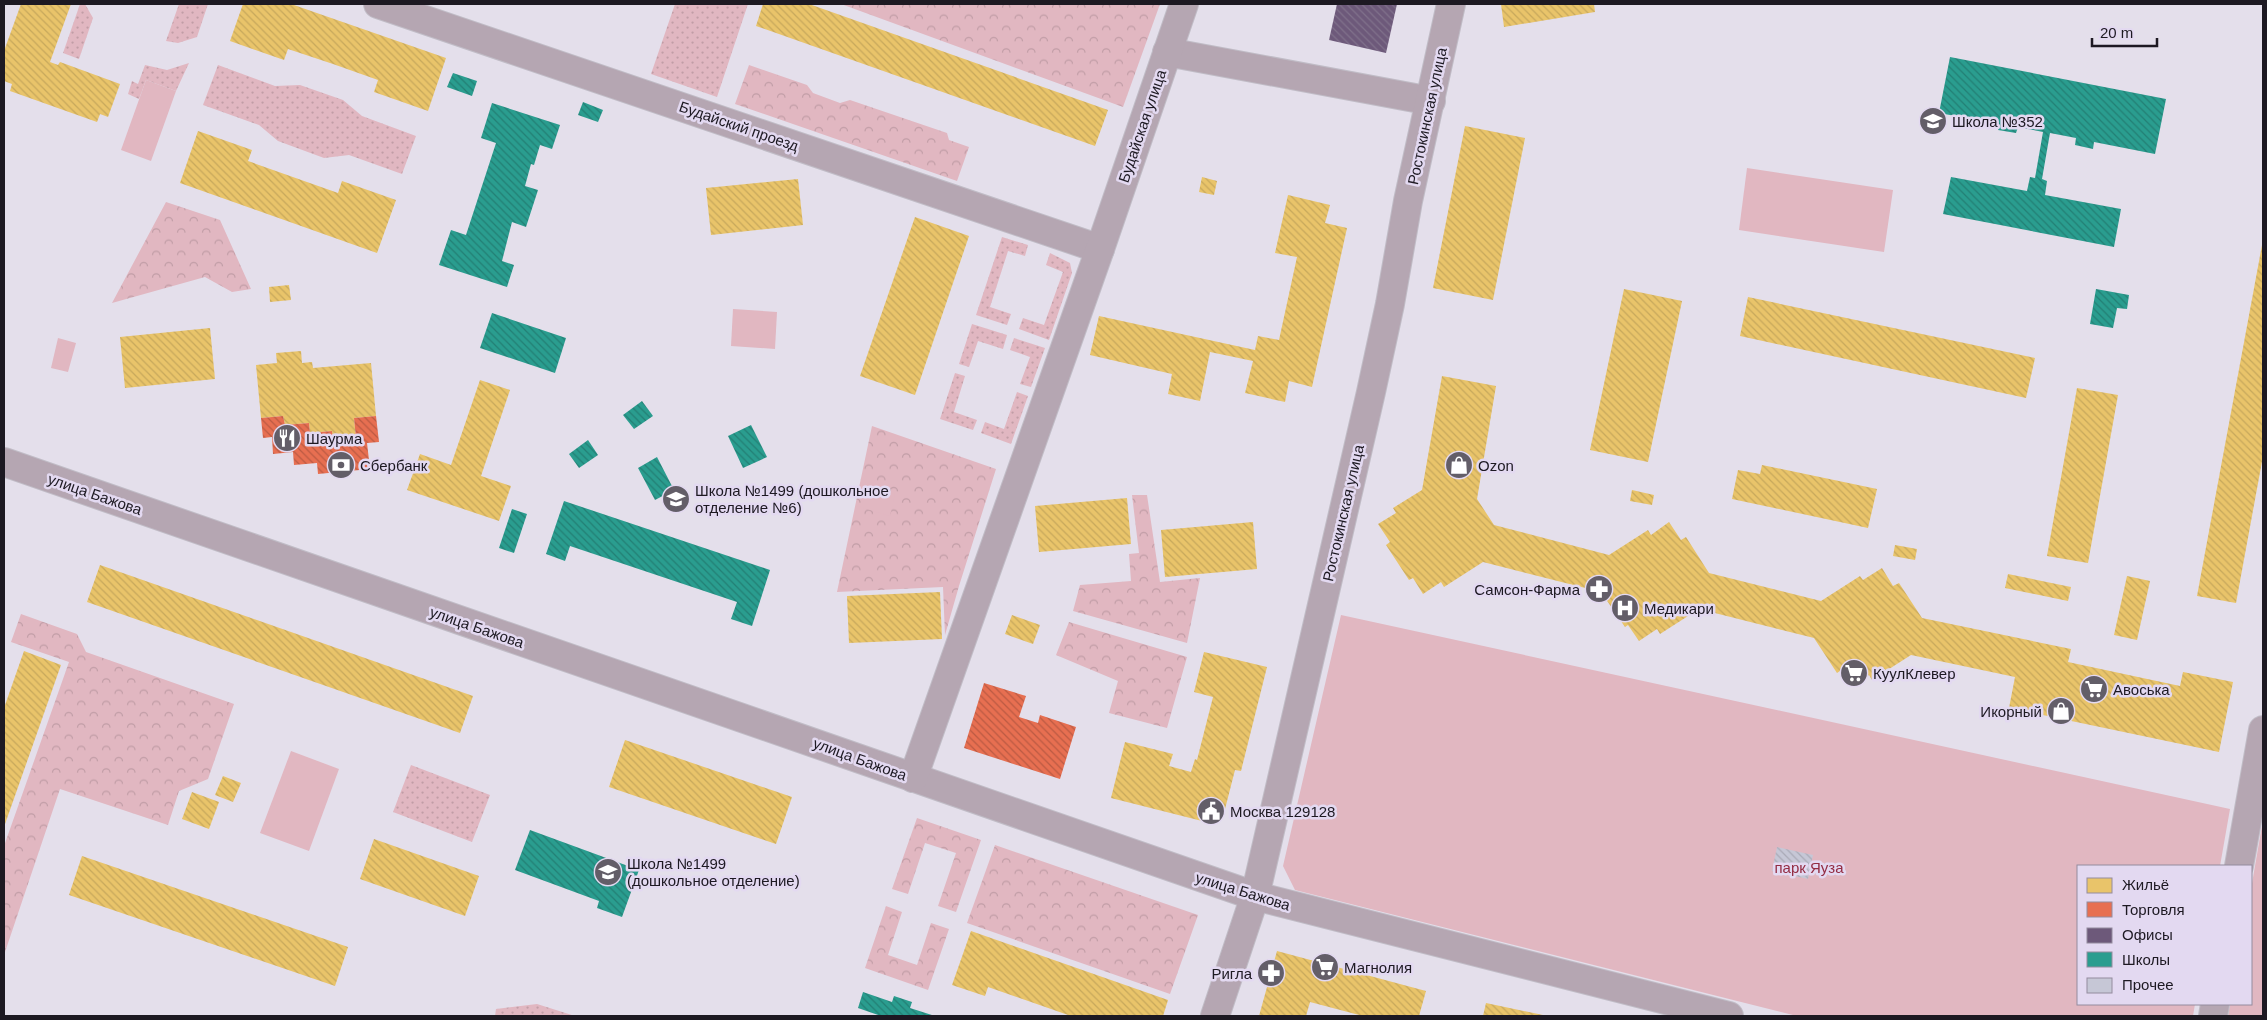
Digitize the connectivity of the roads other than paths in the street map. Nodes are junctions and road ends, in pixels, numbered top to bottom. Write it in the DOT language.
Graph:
graph roads {
  1 [pos="378,4"];
  2 [pos="1184,4"];
  3 [pos="1451,4"];
  4 [pos="1167,52"];
  5 [pos="1431,101"];
  6 [pos="1100,249"];
  7 [pos="4,462"];
  8 [pos="2263,730"];
  9 [pos="914,778"];
  10 [pos="2238,865"];
  11 [pos="1255,896"];
  12 [pos="1215,1016"];
  13 [pos="1728,1016"];
  1 -- 6 [label="street, Будайский проезд"];
  2 -- 4 [label="street, Будайская улица"];
  3 -- 5 [label="street, Ростокинская улица"];
  4 -- 5 [label="street"];
  4 -- 6 [label="street, Будайская улица"];
  5 -- 11 [label="street, Ростокинская улица"];
  6 -- 9 [label="street, Будайская улица"];
  7 -- 9 [label="street, улица Бажова"];
  8 -- 10 [label="street"];
  9 -- 11 [label="street, улица Бажова"];
  11 -- 12 [label="street, Ростокинская улица"];
  11 -- 13 [label="street, улица Бажова"];
}
